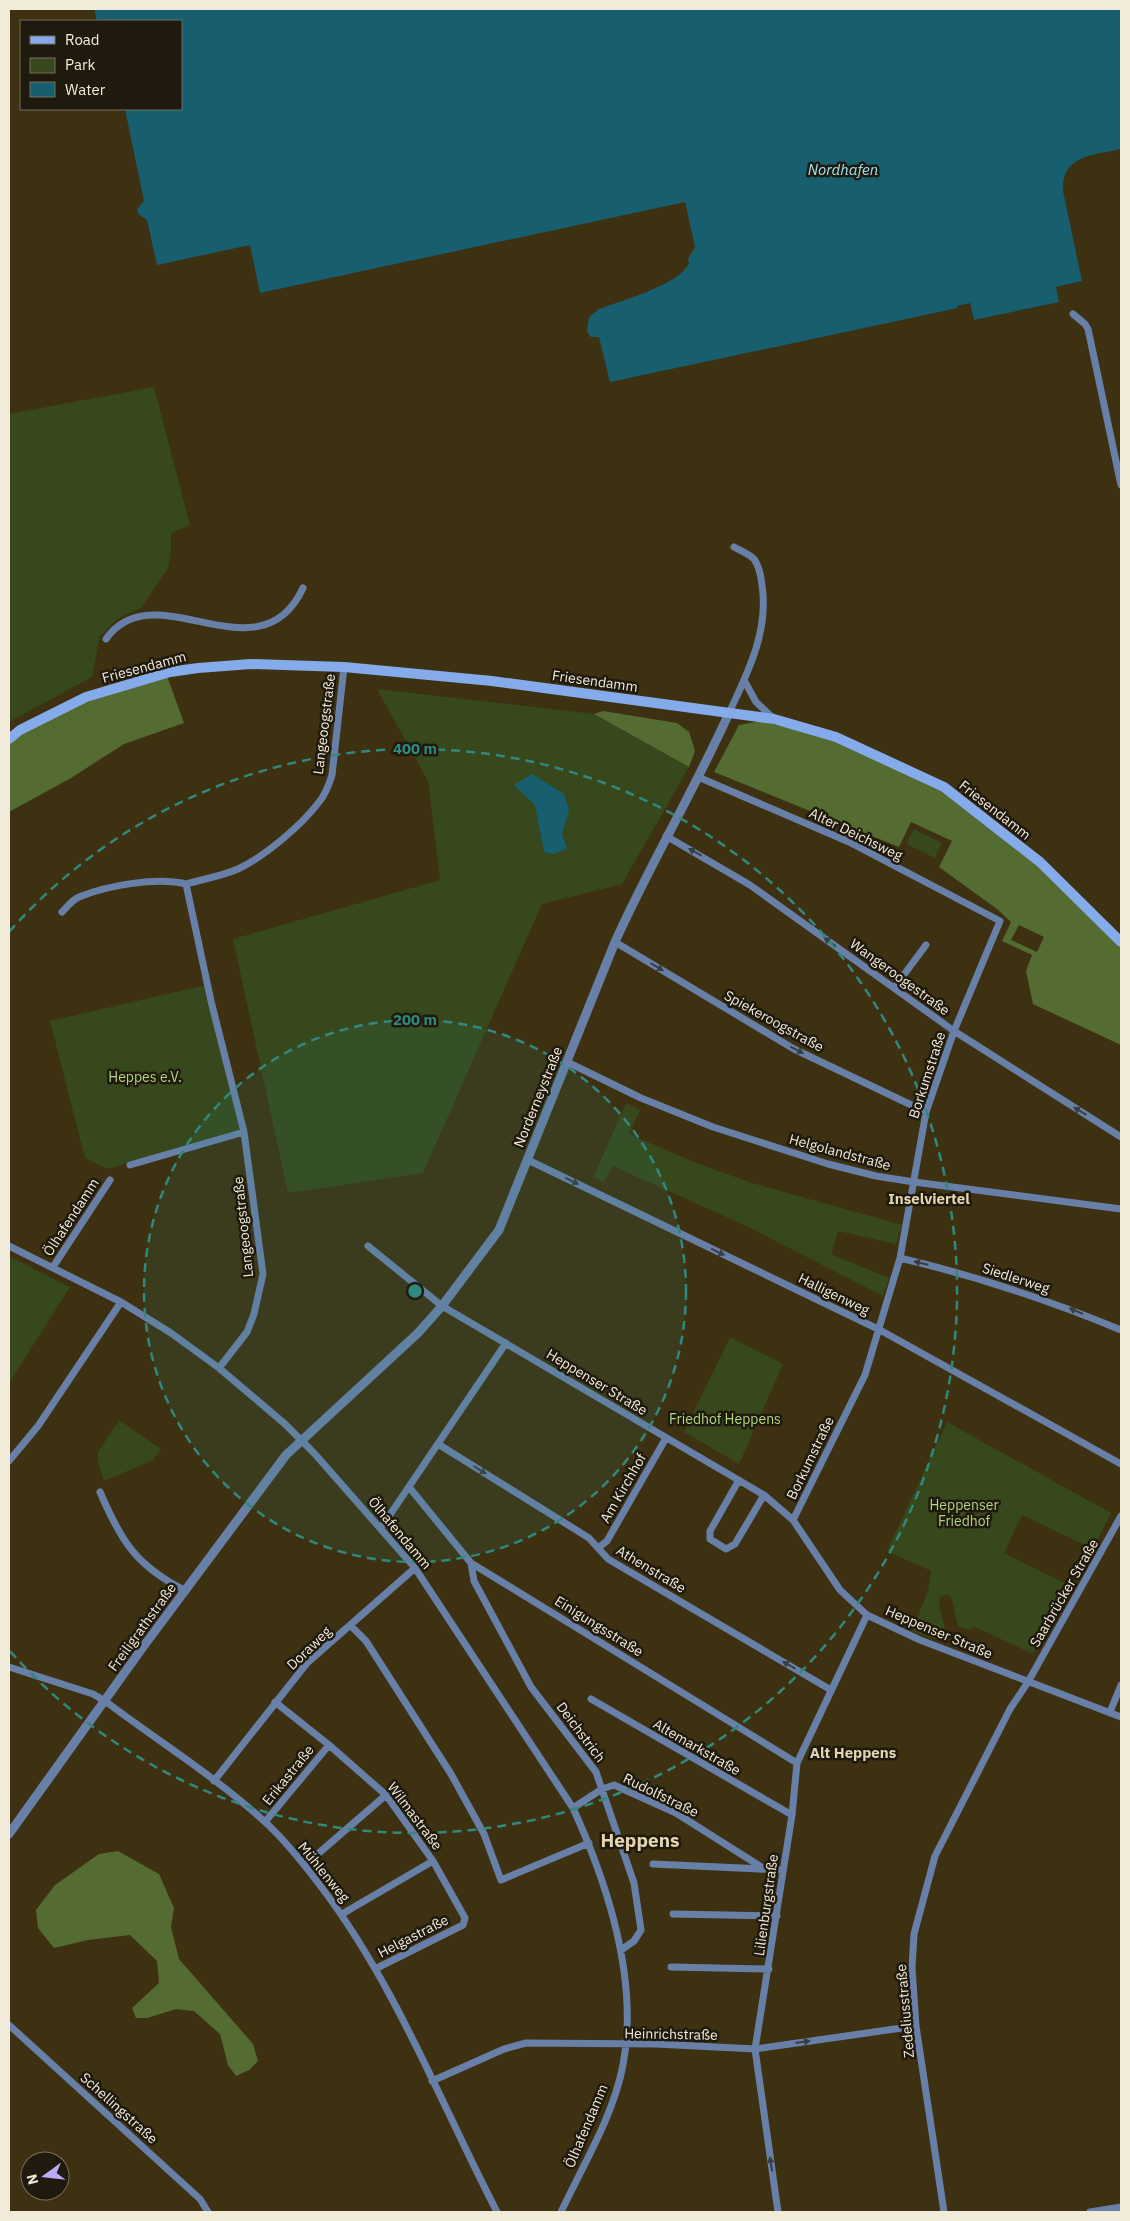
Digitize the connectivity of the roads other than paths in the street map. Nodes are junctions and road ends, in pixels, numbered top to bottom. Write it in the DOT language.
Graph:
graph roads {
  1 [pos="1073,314"];
  2 [pos="1121,485"];
  3 [pos="734,547"];
  4 [pos="303,588"];
  5 [pos="106,639"];
  6 [pos="344,667"];
  7 [pos="744,680"];
  8 [pos="729,713"];
  9 [pos="774,719"];
  10 [pos="9,739"];
  11 [pos="698,777"];
  12 [pos="666,836"];
  13 [pos="186,884"];
  14 [pos="62,912"];
  15 [pos="1000,922"];
  16 [pos="615,942"];
  17 [pos="1121,942"];
  18 [pos="926,945"];
  19 [pos="894,988"];
  20 [pos="954,1031"];
  21 [pos="567,1062"];
  22 [pos="926,1112"];
  23 [pos="244,1132"];
  24 [pos="1121,1137"];
  25 [pos="528,1160"];
  26 [pos="130,1165"];
  27 [pos="110,1180"];
  28 [pos="914,1182"];
  29 [pos="1121,1210"];
  30 [pos="9,1246"];
  31 [pos="368,1246"];
  32 [pos="900,1258"];
  33 [pos="53,1268"];
  34 [pos="121,1302"];
  35 [pos="442,1306"];
  36 [pos="880,1330"];
  37 [pos="1121,1330"];
  38 [pos="506,1343"];
  39 [pos="219,1368"];
  40 [pos="666,1438"];
  41 [pos="300,1440"];
  42 [pos="438,1444"];
  43 [pos="9,1461"];
  44 [pos="1121,1464"];
  45 [pos="739,1480"];
  46 [pos="409,1487"];
  47 [pos="100,1492"];
  48 [pos="764,1495"];
  49 [pos="1121,1516"];
  50 [pos="793,1520"];
  51 [pos="381,1528"];
  52 [pos="598,1548"];
  53 [pos="471,1563"];
  54 [pos="415,1568"];
  55 [pos="186,1591"];
  56 [pos="867,1615"];
  57 [pos="351,1626"];
  58 [pos="9,1667"];
  59 [pos="1028,1682"];
  60 [pos="1121,1685"];
  61 [pos="831,1690"];
  62 [pos="591,1699"];
  63 [pos="105,1701"];
  64 [pos="276,1702"];
  65 [pos="1110,1712"];
  66 [pos="1121,1717"];
  67 [pos="329,1744"];
  68 [pos="797,1763"];
  69 [pos="214,1781"];
  70 [pos="602,1790"];
  71 [pos="386,1794"];
  72 [pos="573,1808"];
  73 [pos="792,1815"];
  74 [pos="266,1822"];
  75 [pos="9,1834"];
  76 [pos="589,1842"];
  77 [pos="433,1861"];
  78 [pos="653,1864"];
  79 [pos="305,1865"];
  80 [pos="763,1868"];
  81 [pos="783,1870"];
  82 [pos="342,1914"];
  83 [pos="673,1914"];
  84 [pos="777,1916"];
  85 [pos="463,1925"];
  86 [pos="622,1950"];
  87 [pos="671,1967"];
  88 [pos="375,1969"];
  89 [pos="769,1969"];
  90 [pos="9,2025"];
  91 [pos="916,2026"];
  92 [pos="625,2045"];
  93 [pos="755,2049"];
  94 [pos="432,2081"];
  95 [pos="1121,2207"];
  96 [pos="208,2212"];
  97 [pos="497,2212"];
  98 [pos="561,2212"];
  99 [pos="778,2212"];
  100 [pos="944,2212"];
  101 [pos="1090,2212"];
  1 -- 2 [label="street"];
  3 -- 7 [label="street"];
  4 -- 5 [label="street"];
  6 -- 8 [label="main road, Friesendamm"];
  6 -- 10 [label="main road, Friesendamm"];
  6 -- 13 [label="street, Langeoogstraße"];
  7 -- 8 [label="street"];
  7 -- 9 [label="street"];
  8 -- 9 [label="main road, Friesendamm"];
  8 -- 11 [label="street, Norderneystraße"];
  9 -- 17 [label="main road, Friesendamm"];
  11 -- 12 [label="street, Norderneystraße"];
  11 -- 15 [label="street, Alter Deichsweg"];
  12 -- 16 [label="street, Norderneystraße"];
  19 -- 12 [label="street, Wangeroogestraße, one-way"];
  13 -- 14 [label="street, Langeoogstraße"];
  13 -- 23 [label="street, Langeoogstraße"];
  15 -- 20 [label="street, Borkumstraße"];
  16 -- 21 [label="street, Norderneystraße"];
  16 -- 22 [label="street, Spiekeroogstraße, one-way"];
  18 -- 19 [label="street"];
  19 -- 20 [label="street, Wangeroogestraße"];
  20 -- 22 [label="street, Borkumstraße"];
  24 -- 20 [label="street, Wangeroogestraße, one-way"];
  21 -- 25 [label="street, Norderneystraße"];
  21 -- 28 [label="street, Helgolandstraße"];
  22 -- 28 [label="street, Borkumstraße"];
  23 -- 26 [label="street"];
  23 -- 39 [label="street, Langeoogstraße"];
  25 -- 35 [label="street, Norderneystraße"];
  25 -- 36 [label="street, Halligenweg, one-way"];
  27 -- 33 [label="street, Ölhafendamm"];
  28 -- 29 [label="street, Helgolandstraße"];
  28 -- 32 [label="street, Borkumstraße"];
  30 -- 33 [label="street, Ölhafendamm"];
  31 -- 35 [label="street, Heppenser Straße"];
  32 -- 36 [label="street, Borkumstraße"];
  37 -- 32 [label="street, Siedlerweg, one-way"];
  33 -- 34 [label="street, Ölhafendamm"];
  34 -- 39 [label="street, Ölhafendamm"];
  34 -- 43 [label="street"];
  35 -- 38 [label="street, Heppenser Straße"];
  35 -- 41 [label="street, Norderneystraße"];
  36 -- 44 [label="street, Halligenweg"];
  36 -- 50 [label="street, Borkumstraße"];
  38 -- 40 [label="street, Heppenser Straße"];
  38 -- 42 [label="street"];
  39 -- 41 [label="street, Ölhafendamm"];
  40 -- 45 [label="street, Heppenser Straße"];
  40 -- 52 [label="street, Am Kirchhof"];
  41 -- 51 [label="street, Ölhafendamm"];
  41 -- 55 [label="street, Freiligrathstraße"];
  42 -- 46 [label="street"];
  42 -- 52 [label="street, Athenstraße, one-way"];
  45 -- 48 [label="street, Heppenser Straße"];
  45 -- 48 [label="street"];
  46 -- 51 [label="street"];
  46 -- 53 [label="street, Einigungsstraße"];
  47 -- 55 [label="street"];
  48 -- 50 [label="street, Heppenser Straße"];
  49 -- 59 [label="street, Saarbrücker Straße"];
  50 -- 56 [label="street, Heppenser Straße"];
  51 -- 54 [label="street, Ölhafendamm"];
  61 -- 52 [label="street, Athenstraße, one-way"];
  53 -- 68 [label="street, Einigungsstraße"];
  53 -- 70 [label="street, Deichstrich"];
  54 -- 57 [label="street, Doraweg"];
  54 -- 72 [label="street, Ölhafendamm"];
  55 -- 63 [label="street, Freiligrathstraße"];
  56 -- 59 [label="street, Heppenser Straße"];
  56 -- 61 [label="street, Lilienburgstraße"];
  57 -- 64 [label="street, Doraweg"];
  57 -- 76 [label="street"];
  58 -- 63 [label="street, Mühlenweg"];
  59 -- 65 [label="street, Heppenser Straße"];
  59 -- 91 [label="street, Zedeliusstraße"];
  60 -- 65 [label="street"];
  61 -- 68 [label="street, Lilienburgstraße"];
  62 -- 73 [label="street, Altemarkstraße"];
  63 -- 69 [label="street, Mühlenweg"];
  63 -- 75 [label="street, Freiligrathstraße"];
  64 -- 67 [label="street, Wilmastraße"];
  64 -- 69 [label="street, Doraweg"];
  65 -- 66 [label="street, Heppenser Straße"];
  67 -- 71 [label="street, Wilmastraße"];
  67 -- 74 [label="street, Erikastraße"];
  68 -- 73 [label="street, Lilienburgstraße"];
  69 -- 74 [label="street, Mühlenweg"];
  70 -- 72 [label="street, Rudolfstraße"];
  70 -- 80 [label="street, Rudolfstraße"];
  70 -- 86 [label="street, Deichstrich"];
  71 -- 77 [label="street, Wilmastraße"];
  71 -- 79 [label="street"];
  72 -- 76 [label="street, Ölhafendamm"];
  73 -- 81 [label="street, Lilienburgstraße"];
  74 -- 79 [label="street, Mühlenweg"];
  76 -- 86 [label="street, Ölhafendamm"];
  77 -- 82 [label="street"];
  77 -- 85 [label="street, Wilmastraße"];
  78 -- 80 [label="street"];
  79 -- 82 [label="street, Mühlenweg"];
  80 -- 81 [label="street"];
  81 -- 84 [label="street, Lilienburgstraße"];
  82 -- 88 [label="street, Mühlenweg"];
  83 -- 84 [label="street"];
  84 -- 89 [label="street, Lilienburgstraße"];
  85 -- 88 [label="street, Helgastraße"];
  86 -- 92 [label="street, Ölhafendamm"];
  87 -- 89 [label="street"];
  88 -- 94 [label="street, Mühlenweg"];
  89 -- 93 [label="street, Lilienburgstraße"];
  90 -- 96 [label="street, Schellingstraße"];
  93 -- 91 [label="street, Heinrichstraße, one-way"];
  91 -- 100 [label="street, Zedeliusstraße"];
  92 -- 93 [label="street, Heinrichstraße"];
  92 -- 94 [label="street, Heinrichstraße"];
  92 -- 98 [label="street, Ölhafendamm"];
  99 -- 93 [label="street, Lilienburgstraße, one-way"];
  94 -- 97 [label="street, Mühlenweg"];
  95 -- 101 [label="street"];
}
